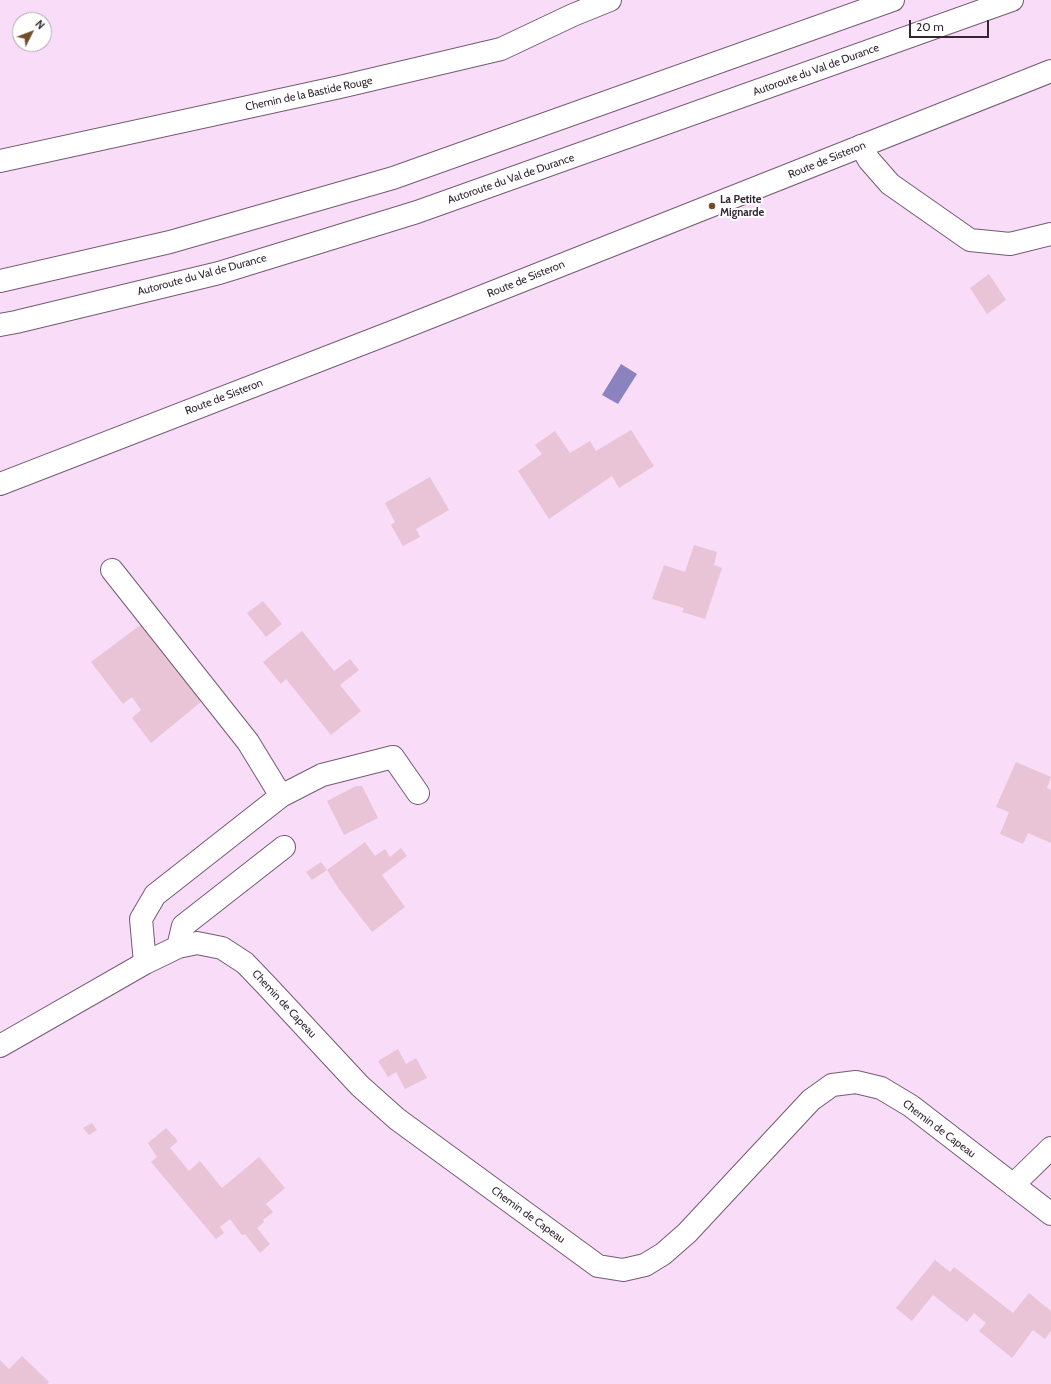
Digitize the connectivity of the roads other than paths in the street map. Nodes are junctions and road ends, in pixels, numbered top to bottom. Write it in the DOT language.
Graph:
graph roads {
  1 [pos="610,0"];
  2 [pos="893,0"];
  3 [pos="1012,0"];
  4 [pos="1051,71"];
  5 [pos="861,146"];
  6 [pos="0,161"];
  7 [pos="1051,234"];
  8 [pos="0,281"];
  9 [pos="0,325"];
  10 [pos="0,484"];
  11 [pos="112,570"];
  12 [pos="418,793"];
  13 [pos="281,796"];
  14 [pos="284,846"];
  15 [pos="178,947"];
  16 [pos="145,963"];
  17 [pos="0,1046"];
  18 [pos="1051,1148"];
  19 [pos="1013,1185"];
  20 [pos="1051,1214"];
  1 -- 6 [label="main road, Chemin de la Bastide Rouge"];
  2 -- 8 [label="main road"];
  3 -- 9 [label="main road, Autoroute du Val de Durance"];
  4 -- 5 [label="main road, Route de Sisteron"];
  5 -- 7 [label="main road"];
  5 -- 10 [label="main road, Route de Sisteron"];
  11 -- 13 [label="main road"];
  12 -- 13 [label="main road"];
  13 -- 16 [label="main road"];
  14 -- 15 [label="main road"];
  15 -- 16 [label="main road, Chemin de Capeau"];
  15 -- 19 [label="main road, Chemin de Capeau"];
  16 -- 17 [label="main road, Chemin de Capeau"];
  18 -- 19 [label="main road"];
  19 -- 20 [label="main road, Chemin de Capeau"];
}
